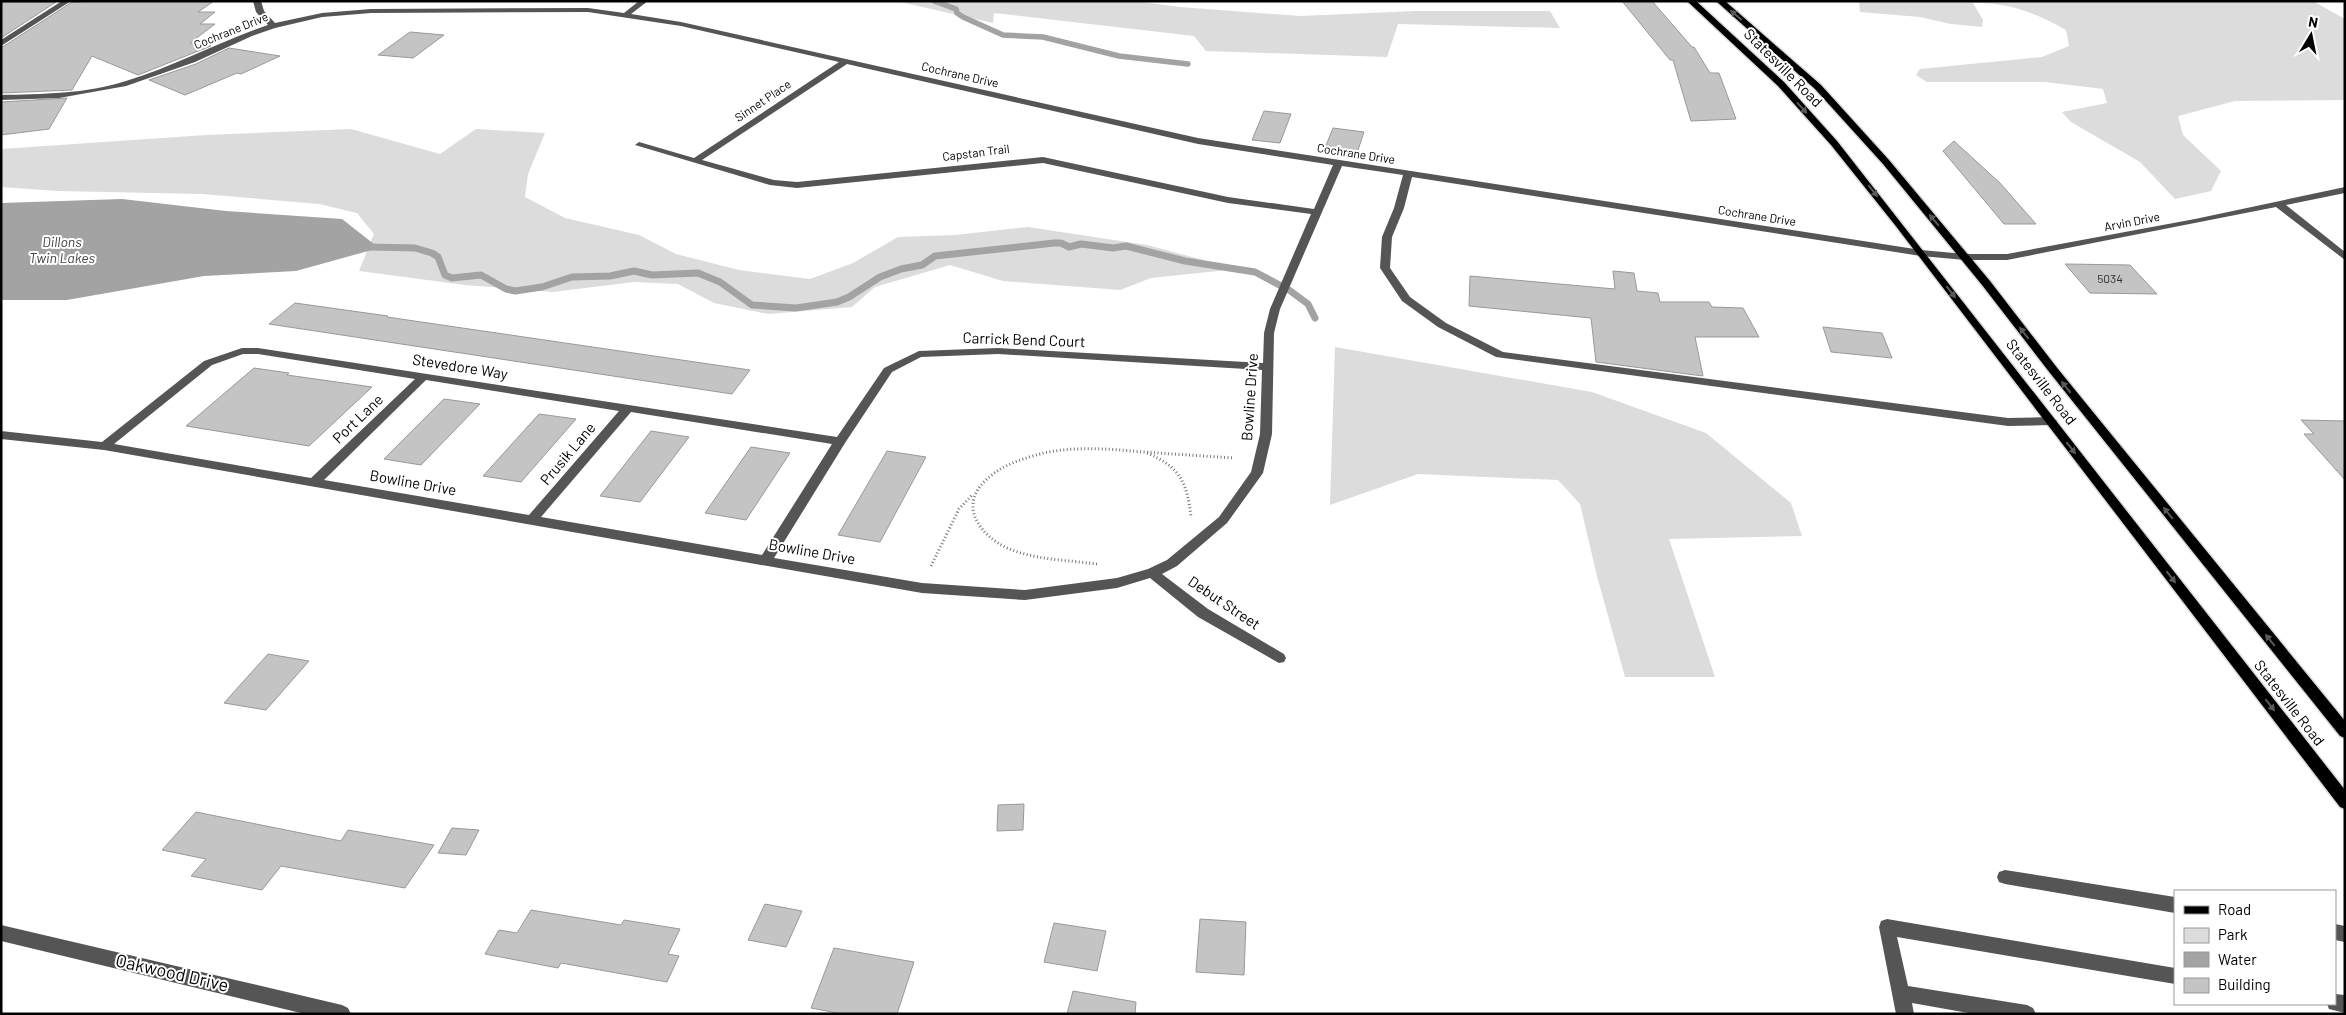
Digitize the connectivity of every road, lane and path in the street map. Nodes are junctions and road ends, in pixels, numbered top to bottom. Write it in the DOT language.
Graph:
graph roads {
  1 [pos="67,1"];
  2 [pos="257,1"];
  3 [pos="644,1"];
  4 [pos="1691,1"];
  5 [pos="1720,1"];
  6 [pos="627,14"];
  7 [pos="272,26"];
  8 [pos="1,44"];
  9 [pos="845,62"];
  10 [pos="1,98"];
  11 [pos="639,145"];
  12 [pos="695,161"];
  13 [pos="1338,164"];
  14 [pos="1408,174"];
  15 [pos="2345,190"];
  16 [pos="2278,204"];
  17 [pos="1316,212"];
  18 [pos="1921,253"];
  19 [pos="1965,257"];
  20 [pos="2345,257"];
  21 [pos="1269,367"];
  22 [pos="424,376"];
  23 [pos="628,408"];
  24 [pos="2050,422"];
  25 [pos="1,435"];
  26 [pos="840,441"];
  27 [pos="104,446"];
  28 [pos="1144,452"];
  29 [pos="1234,458"];
  30 [pos="313,483"];
  31 [pos="974,493"];
  32 [pos="1191,517"];
  33 [pos="532,520"];
  34 [pos="765,561"];
  35 [pos="1097,564"];
  36 [pos="932,566"];
  37 [pos="1152,573"];
  38 [pos="1279,658"];
  39 [pos="2345,732"];
  40 [pos="2345,802"];
  41 [pos="2005,877"];
  42 [pos="2174,906"];
  43 [pos="1,933"];
  44 [pos="2174,976"];
  45 [pos="1901,993"];
  46 [pos="342,1014"];
  47 [pos="1905,1014"];
  48 [pos="2027,1014"];
  1 -- 8 [label="street"];
  2 -- 7 [label="street"];
  3 -- 6 [label="street"];
  4 -- 18 [label="main road, Statesville Road, one-way"];
  19 -- 5 [label="main road, Statesville Road, one-way"];
  6 -- 7 [label="street, Cochrane Drive"];
  6 -- 9 [label="street, Cochrane Drive"];
  7 -- 10 [label="street, Cochrane Drive"];
  9 -- 12 [label="street, Sinnet Place"];
  9 -- 13 [label="street, Cochrane Drive"];
  11 -- 12 [label="street, Capstan Trail"];
  12 -- 17 [label="street, Capstan Trail"];
  13 -- 14 [label="street, Cochrane Drive"];
  13 -- 17 [label="street, Bowline Drive"];
  14 -- 18 [label="street, Cochrane Drive"];
  14 -- 24 [label="street"];
  15 -- 16 [label="street, Arvin Drive"];
  16 -- 19 [label="street, Arvin Drive"];
  16 -- 20 [label="street"];
  17 -- 21 [label="street, Bowline Drive"];
  18 -- 19 [label="street, Arvin Drive"];
  18 -- 24 [label="main road, Statesville Road, one-way"];
  39 -- 19 [label="main road, Statesville Road, one-way"];
  21 -- 26 [label="street, Carrick Bend Court"];
  21 -- 37 [label="street, Bowline Drive"];
  22 -- 23 [label="street, Stevedore Way"];
  22 -- 27 [label="street, Stevedore Way"];
  22 -- 30 [label="street, Port Lane"];
  23 -- 26 [label="street, Stevedore Way"];
  23 -- 33 [label="street, Prusik Lane"];
  24 -- 40 [label="main road, Statesville Road, one-way"];
  25 -- 27 [label="street, Bowline Drive"];
  26 -- 34 [label="street, Carrick Bend Court"];
  27 -- 30 [label="street, Bowline Drive"];
  28 -- 29 [label="path"];
  28 -- 31 [label="path"];
  28 -- 32 [label="path"];
  30 -- 33 [label="street, Bowline Drive"];
  31 -- 35 [label="path"];
  31 -- 36 [label="path"];
  33 -- 34 [label="street, Bowline Drive"];
  34 -- 37 [label="street, Bowline Drive"];
  37 -- 38 [label="street, Debut Street"];
  41 -- 42 [label="street"];
  43 -- 46 [label="street, Oakwood Drive"];
  44 -- 45 [label="street"];
  45 -- 47 [label="street"];
  45 -- 48 [label="street"];
}
